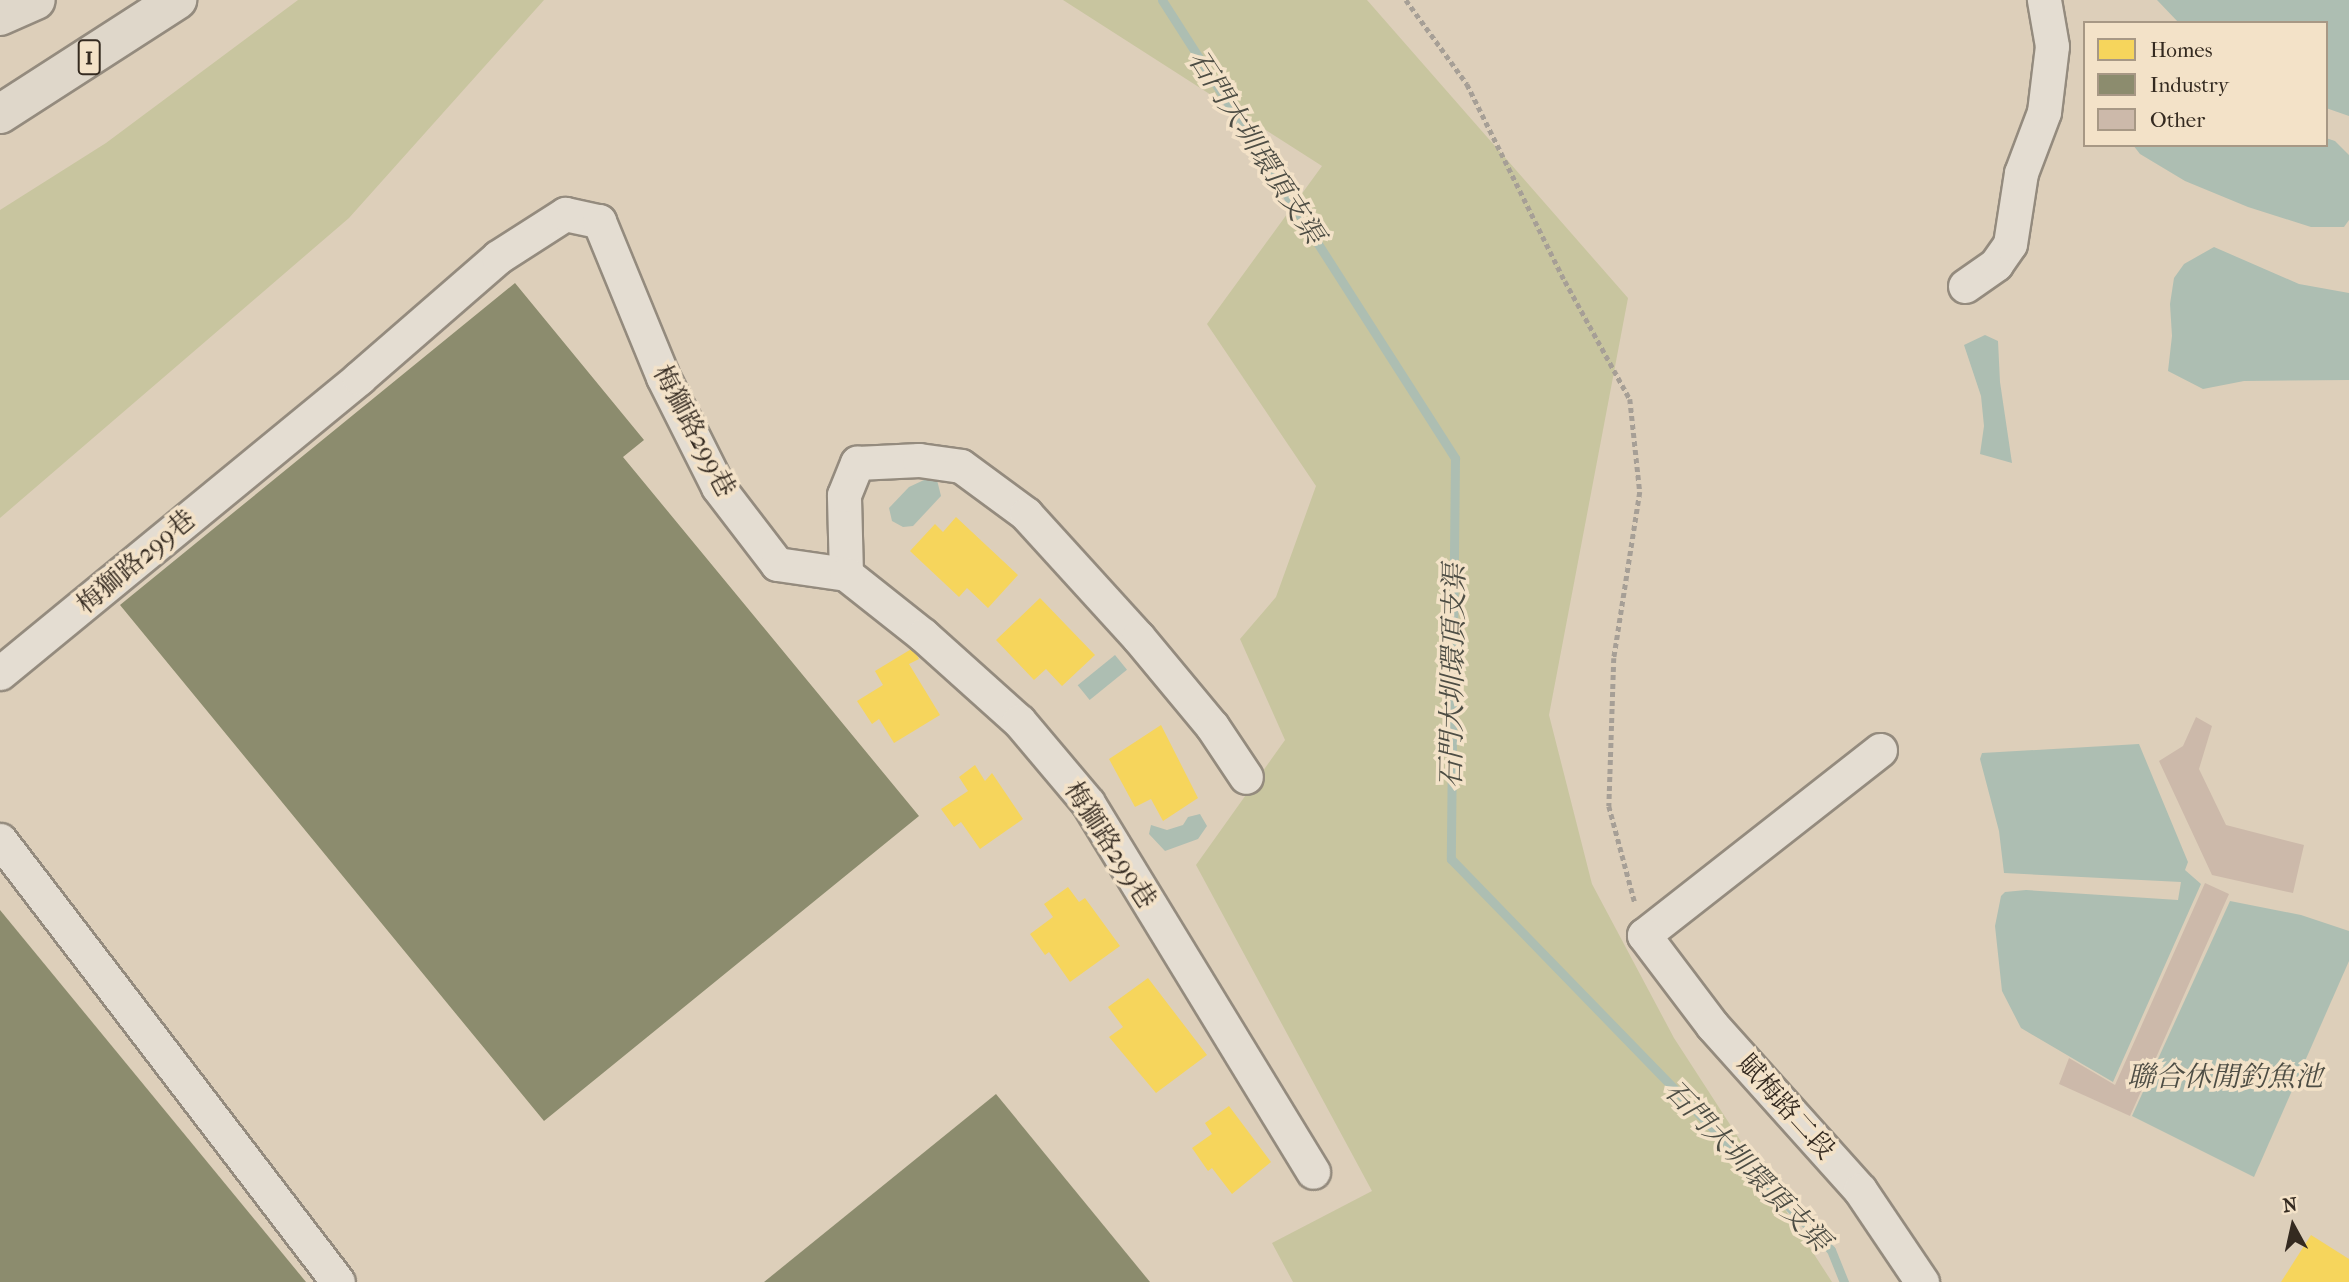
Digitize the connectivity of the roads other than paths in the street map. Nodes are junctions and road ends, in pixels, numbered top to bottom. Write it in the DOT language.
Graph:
graph roads {
  1 [pos="36,0"];
  2 [pos="177,0"];
  3 [pos="2044,0"];
  4 [pos="0,16"];
  5 [pos="0,114"];
  6 [pos="1965,286"];
  7 [pos="846,574"];
  8 [pos="0,673"];
  9 [pos="1880,750"];
  10 [pos="1246,777"];
  11 [pos="0,840"];
  12 [pos="1313,1172"];
  13 [pos="338,1282"];
  14 [pos="1922,1282"];
  1 -- 4 [label="highway"];
  2 -- 5 [label="highway, 1"];
  3 -- 6 [label="lane"];
  7 -- 8 [label="lane, 梅獅路299巷"];
  7 -- 10 [label="lane"];
  7 -- 12 [label="lane, 梅獅路299巷"];
  9 -- 14 [label="lane, 賦梅路二段"];
  11 -- 13 [label="lane"];
}
